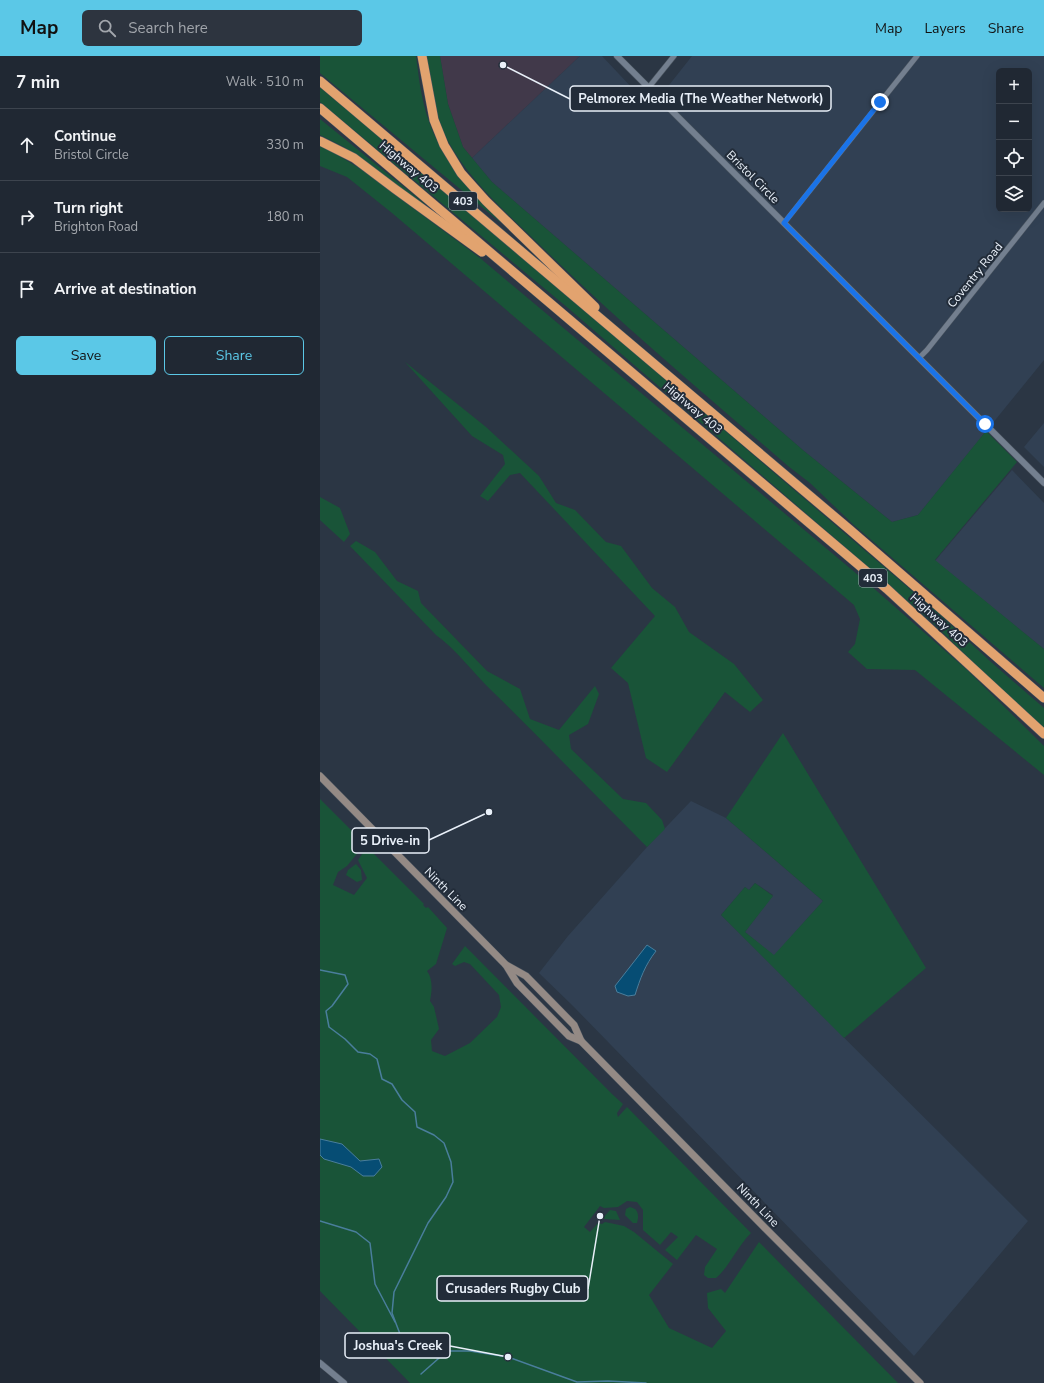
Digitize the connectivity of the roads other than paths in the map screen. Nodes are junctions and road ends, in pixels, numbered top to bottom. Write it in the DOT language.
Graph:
graph roads {
  1 [pos="422,56"];
  2 [pos="617,56"];
  3 [pos="674,56"];
  4 [pos="917,56"];
  5 [pos="320,81"];
  6 [pos="649,87"];
  7 [pos="320,108"];
  8 [pos="320,141"];
  9 [pos="1044,203"];
  10 [pos="784,223"];
  11 [pos="511,271"];
  12 [pos="605,321"];
  13 [pos="919,358"];
  14 [pos="1044,483"];
  15 [pos="1044,698"];
  16 [pos="1044,734"];
  17 [pos="320,776"];
  18 [pos="506,965"];
  19 [pos="581,1041"];
  20 [pos="320,1363"];
  21 [pos="344,1383"];
  22 [pos="920,1383"];
  1 -- 12 [label="highway"];
  2 -- 6 [label="street, Bristol Circle"];
  3 -- 6 [label="street"];
  4 -- 10 [label="street"];
  5 -- 12 [label="highway, Highway 403 / 403"];
  6 -- 10 [label="street, Bristol Circle"];
  7 -- 11 [label="highway, Highway 403 / 403"];
  8 -- 11 [label="highway"];
  9 -- 13 [label="street, Coventry Road"];
  10 -- 13 [label="street, Bristol Circle"];
  11 -- 16 [label="highway, Highway 403 / 403"];
  12 -- 15 [label="highway, Highway 403 / 403"];
  13 -- 14 [label="street, Bristol Circle"];
  17 -- 18 [label="main road, Ninth Line"];
  18 -- 19 [label="main road, Ninth Line"];
  18 -- 19 [label="main road, Ninth Line"];
  19 -- 22 [label="main road, Ninth Line"];
  20 -- 21 [label="street"];
}
